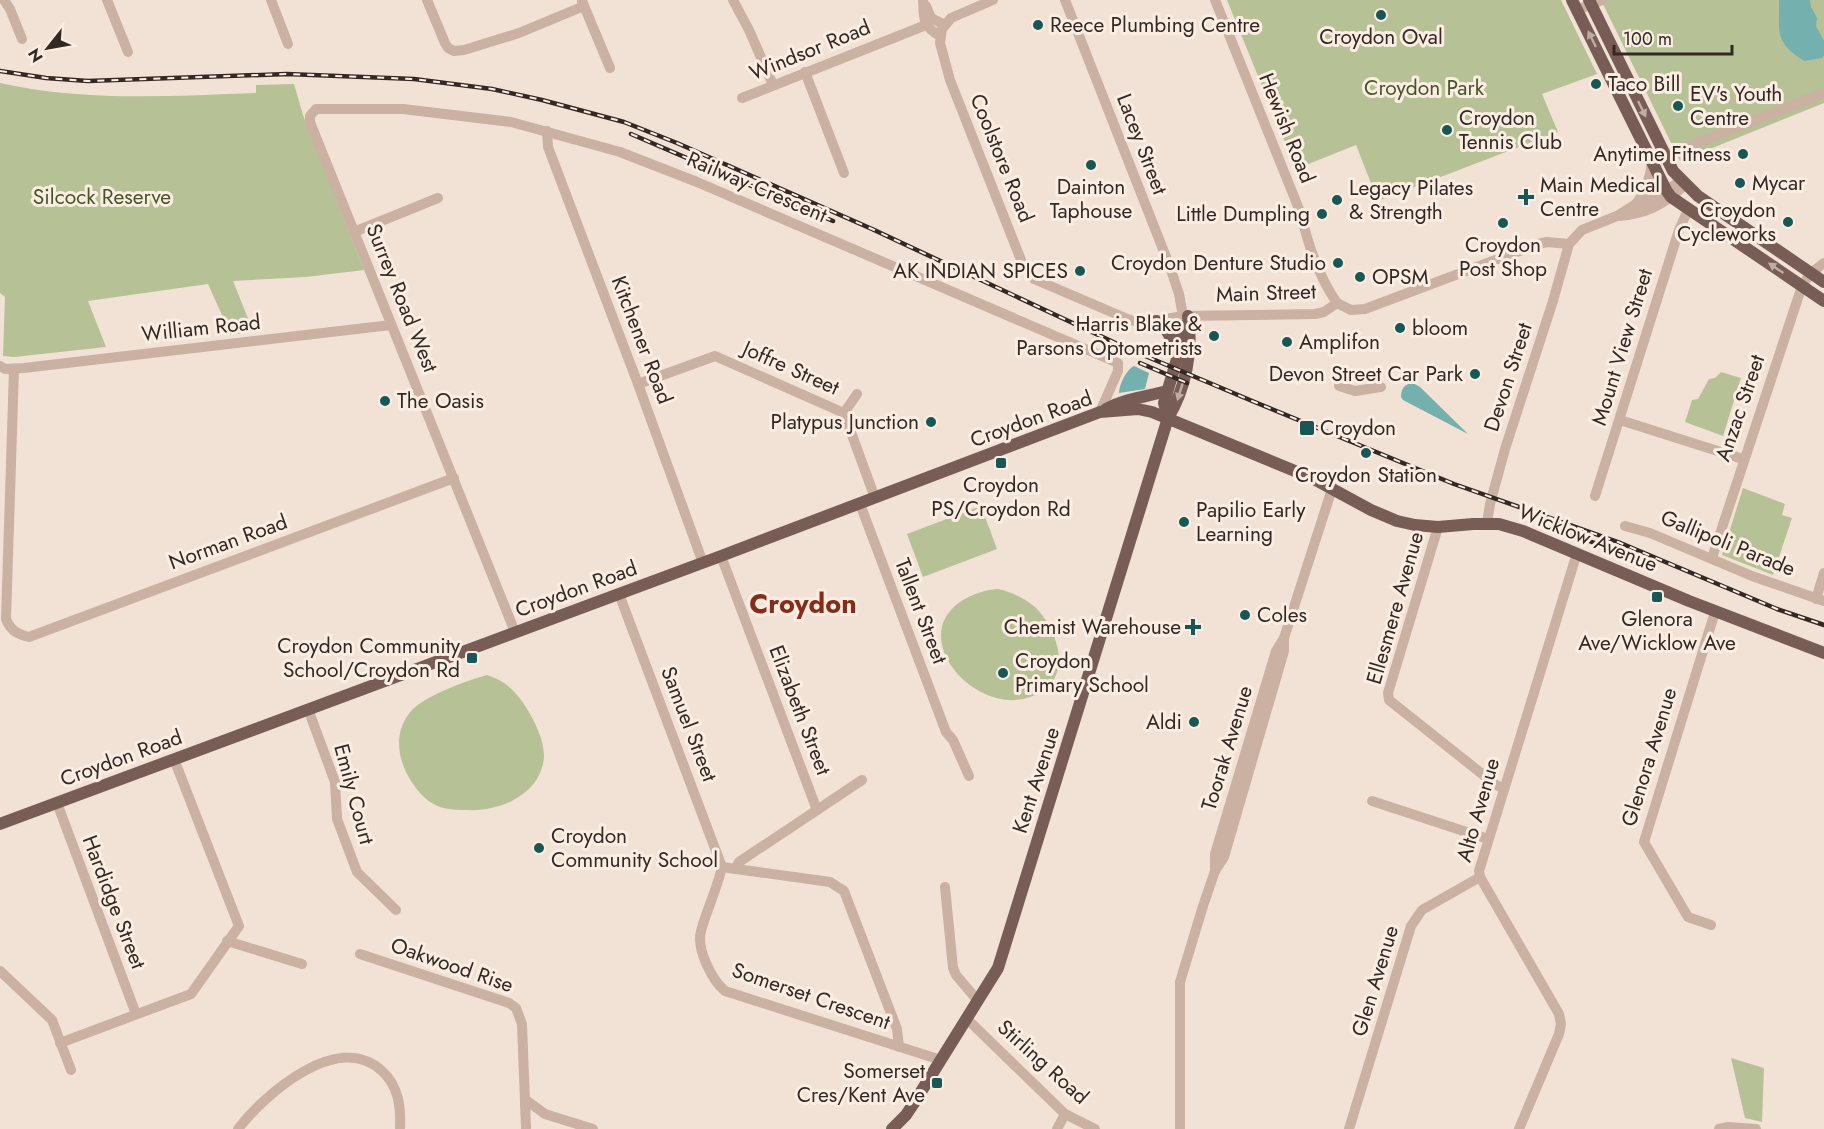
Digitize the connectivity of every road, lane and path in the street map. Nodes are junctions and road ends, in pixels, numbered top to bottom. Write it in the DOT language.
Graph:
graph roads {
  1 [pos="4,0"];
  2 [pos="107,0"];
  3 [pos="271,0"];
  4 [pos="427,0"];
  5 [pos="733,0"];
  6 [pos="923,0"];
  7 [pos="993,0"];
  8 [pos="1215,0"];
  9 [pos="1594,1"];
  10 [pos="583,3"];
  11 [pos="1064,3"];
  12 [pos="1575,5"];
  13 [pos="926,26"];
  14 [pos="943,31"];
  15 [pos="22,39"];
  16 [pos="288,44"];
  17 [pos="128,52"];
  18 [pos="610,68"];
  19 [pos="805,72"];
  20 [pos="773,85"];
  21 [pos="1824,93"];
  22 [pos="742,98"];
  23 [pos="312,112"];
  24 [pos="547,131"];
  25 [pos="1665,156"];
  26 [pos="1652,163"];
  27 [pos="844,173"];
  28 [pos="1683,183"];
  29 [pos="1668,194"];
  30 [pos="438,198"];
  31 [pos="1636,204"];
  32 [pos="1688,210"];
  33 [pos="1617,216"];
  34 [pos="354,232"];
  35 [pos="1569,244"];
  36 [pos="1824,263"];
  37 [pos="1811,273"];
  38 [pos="1824,282"];
  39 [pos="1044,283"];
  40 [pos="1802,286"];
  41 [pos="1824,301"];
  42 [pos="1337,303"];
  43 [pos="1185,316"];
  44 [pos="1155,321"];
  45 [pos="392,325"];
  46 [pos="1179,352"];
  47 [pos="0,366"];
  48 [pos="14,369"];
  49 [pos="638,384"];
  50 [pos="1339,386"];
  51 [pos="1381,387"];
  52 [pos="1167,390"];
  53 [pos="857,394"];
  54 [pos="1100,412"];
  55 [pos="844,413"];
  56 [pos="1168,418"];
  57 [pos="1620,420"];
  58 [pos="1743,459"];
  59 [pos="454,478"];
  60 [pos="1332,489"];
  61 [pos="1595,496"];
  62 [pos="875,498"];
  63 [pos="860,504"];
  64 [pos="1487,523"];
  65 [pos="1625,526"];
  66 [pos="1438,527"];
  67 [pos="1577,553"];
  68 [pos="721,556"];
  69 [pos="1712,558"];
  70 [pos="703,563"];
  71 [pos="1824,573"];
  72 [pos="619,594"];
  73 [pos="1820,600"];
  74 [pos="1715,612"];
  75 [pos="515,632"];
  76 [pos="1824,653"];
  77 [pos="308,710"];
  78 [pos="174,759"];
  79 [pos="969,776"];
  80 [pos="862,780"];
  81 [pos="1503,788"];
  82 [pos="1372,801"];
  83 [pos="57,803"];
  84 [pos="817,810"];
  85 [pos="0,824"];
  86 [pos="1488,839"];
  87 [pos="722,867"];
  88 [pos="735,869"];
  89 [pos="1480,877"];
  90 [pos="945,887"];
  91 [pos="396,910"];
  92 [pos="1711,924"];
  93 [pos="227,941"];
  94 [pos="360,954"];
  95 [pos="302,964"];
  96 [pos="0,971"];
  97 [pos="978,1001"];
  98 [pos="136,1014"];
  99 [pos="967,1019"];
  100 [pos="60,1043"];
  101 [pos="899,1047"];
  102 [pos="941,1060"];
  103 [pos="71,1071"];
  104 [pos="526,1100"];
  105 [pos="545,1114"];
  106 [pos="1065,1114"];
  107 [pos="526,1128"];
  108 [pos="238,1129"];
  109 [pos="400,1129"];
  110 [pos="593,1129"];
  111 [pos="892,1129"];
  112 [pos="1057,1129"];
  113 [pos="1095,1129"];
  114 [pos="1180,1129"];
  115 [pos="1349,1129"];
  116 [pos="1519,1129"];
  117 [pos="1719,1129"];
  118 [pos="1756,1129"];
  1 -- 15 [label="street"];
  2 -- 17 [label="street"];
  3 -- 16 [label="street"];
  4 -- 10 [label="street"];
  5 -- 20 [label="street"];
  6 -- 13 [label="street"];
  6 -- 14 [label="street"];
  7 -- 14 [label="street"];
  8 -- 42 [label="street, Hewish Road"];
  9 -- 12 [label="street"];
  9 -- 25 [label="main road, one-way"];
  10 -- 18 [label="street"];
  11 -- 43 [label="street, Lacey Street"];
  26 -- 12 [label="main road, one-way"];
  13 -- 14 [label="street"];
  13 -- 19 [label="street, Windsor Road"];
  14 -- 39 [label="street, Coolstore Road"];
  19 -- 20 [label="street, Windsor Road"];
  19 -- 27 [label="street"];
  20 -- 22 [label="street, Windsor Road"];
  21 -- 25 [label="street"];
  23 -- 24 [label="street, Railway Crescent"];
  23 -- 34 [label="street, Surrey Road West"];
  24 -- 49 [label="street, Kitchener Road"];
  24 -- 54 [label="street, Railway Crescent"];
  25 -- 28 [label="main road"];
  26 -- 29 [label="main road"];
  26 -- 31 [label="street"];
  28 -- 29 [label="street"];
  28 -- 37 [label="main road"];
  29 -- 31 [label="street"];
  29 -- 32 [label="main road"];
  29 -- 33 [label="street"];
  30 -- 34 [label="street"];
  31 -- 33 [label="street"];
  40 -- 32 [label="main road, one-way"];
  32 -- 57 [label="street, Mount View Street"];
  33 -- 35 [label="street"];
  34 -- 45 [label="street, Surrey Road West"];
  35 -- 42 [label="street, Main Street"];
  35 -- 64 [label="street, Devon Street"];
  36 -- 37 [label="street, Anzac Street"];
  37 -- 38 [label="main road"];
  37 -- 40 [label="street, Anzac Street"];
  39 -- 44 [label="street, Main Street"];
  40 -- 41 [label="main road"];
  40 -- 58 [label="street, Anzac Street"];
  42 -- 43 [label="street, Main Street"];
  43 -- 44 [label="street, Main Street"];
  43 -- 46 [label="main road, Kent Avenue"];
  43 -- 56 [label="main road, Kent Avenue, one-way"];
  44 -- 46 [label="main road"];
  45 -- 48 [label="street, William Road"];
  45 -- 59 [label="street, Surrey Road West"];
  46 -- 52 [label="main road, Kent Avenue"];
  47 -- 48 [label="street, William Road"];
  48 -- 59 [label="street, Norman Road"];
  49 -- 55 [label="street, Joffre Street"];
  49 -- 70 [label="street, Kitchener Road"];
  50 -- 51 [label="street"];
  52 -- 54 [label="main road"];
  52 -- 56 [label="main road, Kent Avenue"];
  53 -- 55 [label="street"];
  54 -- 56 [label="main road, Croydon Road"];
  54 -- 62 [label="main road, Croydon Road"];
  55 -- 62 [label="street, Joffre Street"];
  56 -- 60 [label="main road, Wicklow Avenue"];
  56 -- 97 [label="main road, Kent Avenue"];
  57 -- 58 [label="street"];
  57 -- 61 [label="street, Mount View Street"];
  58 -- 69 [label="street, Anzac Street"];
  59 -- 75 [label="street, Surrey Road West"];
  60 -- 66 [label="main road, Wicklow Avenue"];
  60 -- 114 [label="street, Toorak Avenue"];
  62 -- 63 [label="main road, Croydon Road"];
  63 -- 68 [label="main road, Croydon Road"];
  63 -- 79 [label="street, Tallent Street"];
  64 -- 66 [label="main road, Wicklow Avenue"];
  64 -- 67 [label="main road, Wicklow Avenue"];
  65 -- 69 [label="street, Gallipoli Parade"];
  66 -- 81 [label="street, Ellesmere Avenue"];
  67 -- 74 [label="main road, Wicklow Avenue"];
  67 -- 81 [label="street, Alto Avenue"];
  68 -- 70 [label="main road, Croydon Road"];
  68 -- 84 [label="street, Elizabeth Street"];
  69 -- 73 [label="street, Gallipoli Parade"];
  70 -- 72 [label="main road, Croydon Road"];
  71 -- 73 [label="street"];
  72 -- 75 [label="main road, Croydon Road"];
  72 -- 87 [label="street, Samuel Street"];
  74 -- 76 [label="main road, Wicklow Avenue"];
  74 -- 92 [label="street, Glenora Avenue"];
  75 -- 77 [label="main road, Croydon Road"];
  77 -- 78 [label="main road, Croydon Road"];
  77 -- 91 [label="street, Emily Court"];
  78 -- 83 [label="main road, Croydon Road"];
  78 -- 93 [label="street"];
  80 -- 84 [label="street"];
  81 -- 86 [label="street, Alto Avenue"];
  82 -- 86 [label="street"];
  83 -- 85 [label="main road, Croydon Road"];
  83 -- 98 [label="street, Hardidge Street"];
  84 -- 88 [label="street"];
  86 -- 89 [label="street, Alto Avenue"];
  87 -- 88 [label="street"];
  87 -- 101 [label="street, Somerset Crescent"];
  88 -- 101 [label="street"];
  89 -- 115 [label="street, Glen Avenue"];
  89 -- 116 [label="street, Alto Avenue"];
  90 -- 97 [label="street"];
  93 -- 95 [label="street"];
  93 -- 98 [label="street"];
  94 -- 104 [label="street, Oakwood Rise"];
  96 -- 100 [label="street"];
  97 -- 99 [label="main road, Kent Avenue"];
  98 -- 100 [label="street"];
  99 -- 102 [label="main road, Kent Avenue"];
  99 -- 106 [label="street, Stirling Road"];
  100 -- 103 [label="street"];
  101 -- 102 [label="street, Somerset Crescent"];
  102 -- 111 [label="main road, Kent Avenue"];
  104 -- 105 [label="street"];
  104 -- 107 [label="street"];
  105 -- 107 [label="street"];
  105 -- 110 [label="street"];
  106 -- 112 [label="street"];
  106 -- 113 [label="street, Stirling Road"];
  108 -- 109 [label="street"];
  117 -- 118 [label="street"];
}
